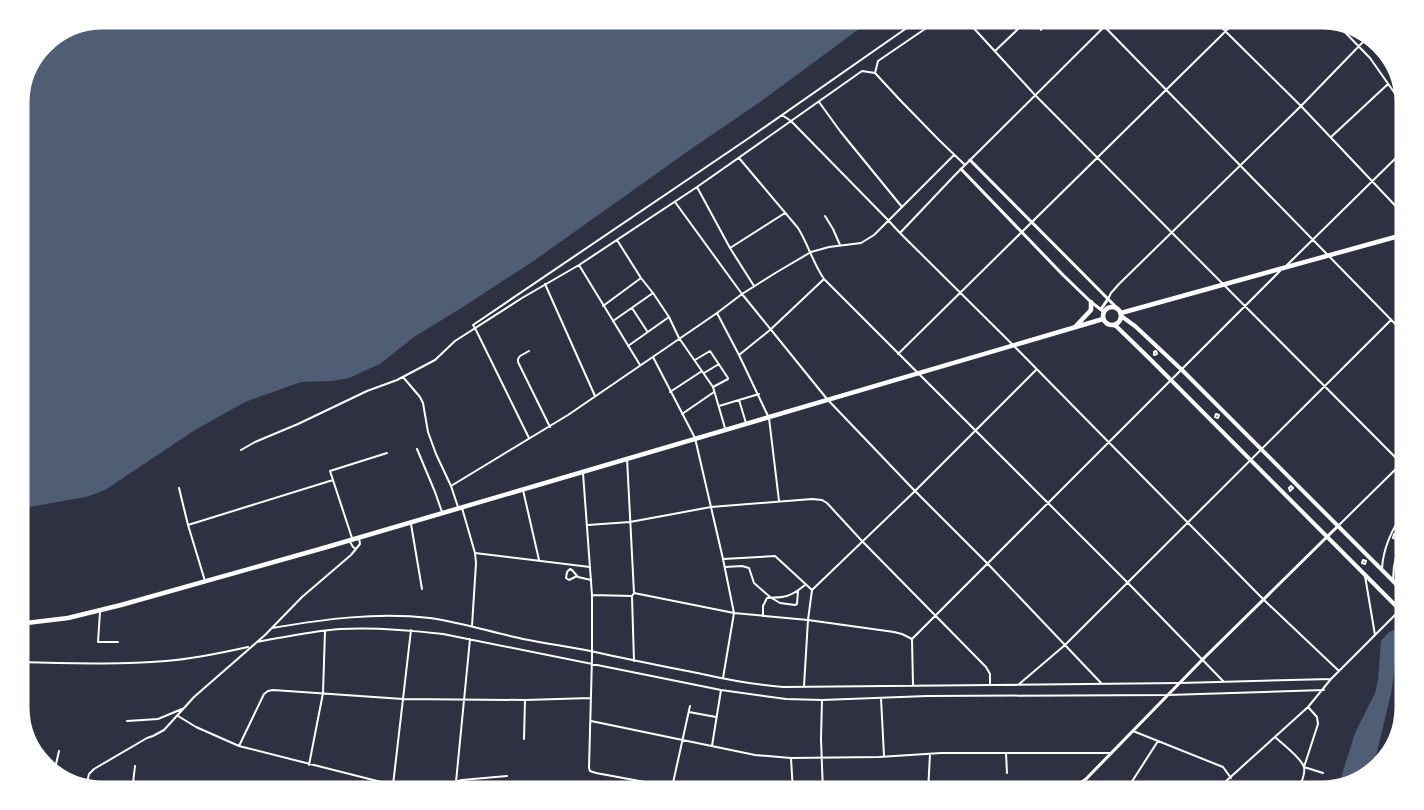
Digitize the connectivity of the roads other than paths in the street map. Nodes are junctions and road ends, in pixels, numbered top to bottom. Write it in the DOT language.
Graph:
graph roads {
  1 [pos="907,28"];
  2 [pos="926,28"];
  3 [pos="973,28"];
  4 [pos="1018,28"];
  5 [pos="1103,28"];
  6 [pos="1105,28"];
  7 [pos="1223,28"];
  8 [pos="1229,28"];
  9 [pos="1226,31"];
  10 [pos="1348,34"];
  11 [pos="1363,42"];
  12 [pos="1360,45"];
  13 [pos="994,51"];
  14 [pos="874,73"];
  15 [pos="1388,84"];
  16 [pos="1166,90"];
  17 [pos="1394,93"];
  18 [pos="1035,95"];
  19 [pos="819,102"];
  20 [pos="1301,106"];
  21 [pos="782,115"];
  22 [pos="791,121"];
  23 [pos="1330,137"];
  24 [pos="954,155"];
  25 [pos="1097,157"];
  26 [pos="739,158"];
  27 [pos="1395,159"];
  28 [pos="970,160"];
  29 [pos="965,165"];
  30 [pos="1239,165"];
  31 [pos="961,169"];
  32 [pos="1372,181"];
  33 [pos="697,187"];
  34 [pos="675,202"];
  35 [pos="1395,206"];
  36 [pos="902,207"];
  37 [pos="785,213"];
  38 [pos="825,216"];
  39 [pos="888,220"];
  40 [pos="1031,222"];
  41 [pos="900,233"];
  42 [pos="1022,233"];
  43 [pos="1172,233"];
  44 [pos="1395,237"];
  45 [pos="617,240"];
  46 [pos="1313,240"];
  47 [pos="840,245"];
  48 [pos="730,248"];
  49 [pos="810,252"];
  50 [pos="1328,256"];
  51 [pos="579,265"];
  52 [pos="1283,268"];
  53 [pos="641,278"];
  54 [pos="824,279"];
  55 [pos="545,284"];
  56 [pos="1225,285"];
  57 [pos="754,286"];
  58 [pos="653,293"];
  59 [pos="742,294"];
  60 [pos="959,294"];
  61 [pos="1108,299"];
  62 [pos="1091,302"];
  63 [pos="603,306"];
  64 [pos="1246,307"];
  65 [pos="1117,308"];
  66 [pos="632,309"];
  67 [pos="1102,310"];
  68 [pos="717,313"];
  69 [pos="1121,314"];
  70 [pos="669,317"];
  71 [pos="1104,319"];
  72 [pos="1391,320"];
  73 [pos="613,321"];
  74 [pos="1395,324"];
  75 [pos="1113,325"];
  76 [pos="1075,327"];
  77 [pos="475,328"];
  78 [pos="770,330"];
  79 [pos="648,332"];
  80 [pos="679,338"];
  81 [pos="1013,345"];
  82 [pos="628,346"];
  83 [pos="530,351"];
  84 [pos="898,354"];
  85 [pos="1155,354"];
  86 [pos="740,355"];
  87 [pos="653,357"];
  88 [pos="695,360"];
  89 [pos="719,364"];
  90 [pos="640,366"];
  91 [pos="1036,370"];
  92 [pos="1182,370"];
  93 [pos="703,372"];
  94 [pos="917,373"];
  95 [pos="403,377"];
  96 [pos="1171,380"];
  97 [pos="1324,386"];
  98 [pos="713,387"];
  99 [pos="714,391"];
  100 [pos="670,392"];
  101 [pos="759,394"];
  102 [pos="595,396"];
  103 [pos="827,399"];
  104 [pos="739,400"];
  105 [pos="719,406"];
  106 [pos="1221,412"];
  107 [pos="682,414"];
  108 [pos="768,416"];
  109 [pos="1214,419"];
  110 [pos="746,423"];
  111 [pos="550,427"];
  112 [pos="725,429"];
  113 [pos="975,430"];
  114 [pos="529,438"];
  115 [pos="695,438"];
  116 [pos="1109,442"];
  117 [pos="417,449"];
  118 [pos="1260,449"];
  119 [pos="241,450"];
  120 [pos="387,453"];
  121 [pos="627,458"];
  122 [pos="1396,458"];
  123 [pos="1250,459"];
  124 [pos="1396,468"];
  125 [pos="583,470"];
  126 [pos="333,480"];
  127 [pos="1294,485"];
  128 [pos="451,486"];
  129 [pos="178,488"];
  130 [pos="522,488"];
  131 [pos="915,491"];
  132 [pos="1285,494"];
  133 [pos="779,501"];
  134 [pos="1047,503"];
  135 [pos="460,507"];
  136 [pos="711,507"];
  137 [pos="442,512"];
  138 [pos="410,521"];
  139 [pos="630,522"];
  140 [pos="1187,522"];
  141 [pos="188,525"];
  142 [pos="588,525"];
  143 [pos="1338,526"];
  144 [pos="1396,530"];
  145 [pos="1396,534"];
  146 [pos="1392,535"];
  147 [pos="358,536"];
  148 [pos="1327,537"];
  149 [pos="350,539"];
  150 [pos="862,542"];
  151 [pos="356,549"];
  152 [pos="475,553"];
  153 [pos="1396,555"];
  154 [pos="723,559"];
  155 [pos="539,560"];
  156 [pos="1366,561"];
  157 [pos="987,563"];
  158 [pos="590,567"];
  159 [pos="724,567"];
  160 [pos="1358,568"];
  161 [pos="1382,569"];
  162 [pos="577,576"];
  163 [pos="1365,576"];
  164 [pos="591,580"];
  165 [pos="1393,580"];
  166 [pos="205,581"];
  167 [pos="1127,582"];
  168 [pos="1396,583"];
  169 [pos="805,585"];
  170 [pos="422,589"];
  171 [pos="812,590"];
  172 [pos="798,591"];
  173 [pos="592,595"];
  174 [pos="633,595"];
  175 [pos="770,597"];
  176 [pos="1264,600"];
  177 [pos="1396,606"];
  178 [pos="100,610"];
  179 [pos="734,613"];
  180 [pos="1396,614"];
  181 [pos="763,616"];
  182 [pos="936,616"];
  183 [pos="808,620"];
  184 [pos="29,623"];
  185 [pos="472,626"];
  186 [pos="272,628"];
  187 [pos="411,630"];
  188 [pos="325,631"];
  189 [pos="1375,635"];
  190 [pos="470,639"];
  191 [pos="912,639"];
  192 [pos="118,642"];
  193 [pos="257,642"];
  194 [pos="1065,645"];
  195 [pos="251,647"];
  196 [pos="592,651"];
  197 [pos="1202,660"];
  198 [pos="634,661"];
  199 [pos="29,662"];
  200 [pos="592,664"];
  201 [pos="1339,671"];
  202 [pos="723,678"];
  203 [pos="1331,679"];
  204 [pos="1224,682"];
  205 [pos="1180,683"];
  206 [pos="1101,684"];
  207 [pos="913,685"];
  208 [pos="990,685"];
  209 [pos="1017,685"];
  210 [pos="804,686"];
  211 [pos="721,690"];
  212 [pos="1324,690"];
  213 [pos="322,693"];
  214 [pos="1168,695"];
  215 [pos="591,698"];
  216 [pos="881,698"];
  217 [pos="404,699"];
  218 [pos="464,699"];
  219 [pos="525,700"];
  220 [pos="822,700"];
  221 [pos="690,706"];
  222 [pos="1308,707"];
  223 [pos="184,709"];
  224 [pos="689,712"];
  225 [pos="178,716"];
  226 [pos="716,717"];
  227 [pos="127,720"];
  228 [pos="591,721"];
  229 [pos="1133,731"];
  230 [pos="1275,737"];
  231 [pos="524,740"];
  232 [pos="683,741"];
  233 [pos="1158,741"];
  234 [pos="239,746"];
  235 [pos="711,746"];
  236 [pos="59,751"];
  237 [pos="1006,753"];
  238 [pos="1112,753"];
  239 [pos="930,754"];
  240 [pos="884,756"];
  241 [pos="790,758"];
  242 [pos="822,758"];
  243 [pos="56,764"];
  244 [pos="309,765"];
  245 [pos="135,766"];
  246 [pos="1304,767"];
  247 [pos="1007,773"];
  248 [pos="1323,773"];
  249 [pos="507,776"];
  250 [pos="1231,777"];
  251 [pos="88,780"];
  252 [pos="133,782"];
  253 [pos="380,782"];
  254 [pos="393,782"];
  255 [pos="456,782"];
  256 [pos="649,782"];
  257 [pos="673,782"];
  258 [pos="792,782"];
  259 [pos="823,782"];
  260 [pos="929,782"];
  261 [pos="1082,782"];
  262 [pos="1132,782"];
  263 [pos="1225,782"];
  264 [pos="1301,782"];
  1 -- 21 [label="street"];
  2 -- 14 [label="street"];
  3 -- 13 [label="street"];
  4 -- 13 [label="street"];
  5 -- 18 [label="street"];
  6 -- 16 [label="street"];
  7 -- 9 [label="street"];
  8 -- 9 [label="street"];
  9 -- 16 [label="street"];
  9 -- 20 [label="street"];
  10 -- 12 [label="street"];
  11 -- 12 [label="street"];
  12 -- 15 [label="street"];
  12 -- 20 [label="street"];
  13 -- 18 [label="street"];
  14 -- 19 [label="street"];
  14 -- 24 [label="street"];
  15 -- 17 [label="street"];
  15 -- 23 [label="street"];
  16 -- 25 [label="street"];
  16 -- 30 [label="street"];
  18 -- 25 [label="street"];
  18 -- 28 [label="street"];
  19 -- 22 [label="street"];
  19 -- 36 [label="street"];
  20 -- 23 [label="street"];
  20 -- 30 [label="street"];
  21 -- 22 [label="street"];
  21 -- 77 [label="street"];
  22 -- 26 [label="street"];
  22 -- 39 [label="street"];
  23 -- 32 [label="street"];
  24 -- 29 [label="street"];
  24 -- 36 [label="street"];
  25 -- 40 [label="street"];
  25 -- 43 [label="street"];
  26 -- 33 [label="street"];
  26 -- 37 [label="street"];
  27 -- 32 [label="street"];
  28 -- 29 [label="street"];
  28 -- 40 [label="street"];
  29 -- 31 [label="street"];
  30 -- 43 [label="street"];
  30 -- 46 [label="street"];
  31 -- 41 [label="street"];
  31 -- 42 [label="street"];
  32 -- 35 [label="street"];
  32 -- 46 [label="street"];
  33 -- 34 [label="street"];
  33 -- 48 [label="street"];
  34 -- 45 [label="street"];
  34 -- 59 [label="street"];
  36 -- 39 [label="street"];
  37 -- 48 [label="street"];
  37 -- 49 [label="street"];
  38 -- 47 [label="street"];
  39 -- 41 [label="street"];
  39 -- 47 [label="street"];
  40 -- 42 [label="street"];
  40 -- 61 [label="street"];
  41 -- 60 [label="street"];
  42 -- 60 [label="street"];
  42 -- 62 [label="street"];
  43 -- 56 [label="street"];
  43 -- 61 [label="street"];
  44 -- 50 [label="main road"];
  45 -- 51 [label="street"];
  45 -- 53 [label="street"];
  46 -- 50 [label="street"];
  46 -- 52 [label="street"];
  47 -- 49 [label="street"];
  48 -- 57 [label="street"];
  49 -- 54 [label="street"];
  49 -- 57 [label="street"];
  50 -- 52 [label="main road"];
  50 -- 72 [label="street"];
  51 -- 55 [label="street"];
  51 -- 63 [label="street"];
  52 -- 56 [label="main road"];
  52 -- 64 [label="street"];
  53 -- 58 [label="street"];
  53 -- 63 [label="street"];
  54 -- 78 [label="street"];
  54 -- 84 [label="street"];
  55 -- 77 [label="street"];
  55 -- 102 [label="street"];
  56 -- 64 [label="street"];
  56 -- 69 [label="main road"];
  57 -- 59 [label="street"];
  58 -- 66 [label="street"];
  58 -- 70 [label="street"];
  59 -- 68 [label="street"];
  59 -- 78 [label="street"];
  60 -- 81 [label="street"];
  60 -- 84 [label="street"];
  61 -- 65 [label="street"];
  61 -- 67 [label="street"];
  62 -- 67 [label="street"];
  62 -- 76 [label="main road"];
  63 -- 73 [label="street"];
  64 -- 92 [label="street"];
  64 -- 97 [label="street"];
  65 -- 67 [label="main road"];
  65 -- 69 [label="main road"];
  66 -- 73 [label="street"];
  66 -- 79 [label="street"];
  67 -- 71 [label="main road"];
  68 -- 80 [label="street"];
  68 -- 86 [label="street"];
  69 -- 75 [label="main road"];
  69 -- 85 [label="main road"];
  70 -- 79 [label="street"];
  70 -- 80 [label="street"];
  71 -- 75 [label="main road"];
  71 -- 76 [label="main road"];
  72 -- 74 [label="street"];
  72 -- 97 [label="street"];
  73 -- 82 [label="street"];
  75 -- 85 [label="main road"];
  76 -- 81 [label="main road"];
  77 -- 95 [label="street"];
  77 -- 114 [label="street"];
  78 -- 86 [label="street"];
  78 -- 103 [label="street"];
  79 -- 82 [label="street"];
  80 -- 87 [label="street"];
  80 -- 88 [label="street"];
  81 -- 91 [label="street"];
  81 -- 94 [label="main road"];
  82 -- 90 [label="street"];
  83 -- 111 [label="street"];
  84 -- 94 [label="street"];
  85 -- 92 [label="main road"];
  85 -- 96 [label="main road"];
  86 -- 101 [label="street"];
  87 -- 90 [label="street"];
  87 -- 100 [label="street"];
  88 -- 89 [label="street"];
  88 -- 93 [label="street"];
  89 -- 93 [label="street"];
  89 -- 98 [label="street"];
  90 -- 102 [label="street"];
  91 -- 113 [label="street"];
  91 -- 116 [label="street"];
  92 -- 96 [label="street"];
  92 -- 106 [label="main road"];
  93 -- 98 [label="street"];
  93 -- 100 [label="street"];
  94 -- 103 [label="main road"];
  94 -- 113 [label="street"];
  95 -- 119 [label="street"];
  95 -- 128 [label="street"];
  96 -- 109 [label="main road"];
  96 -- 116 [label="street"];
  97 -- 118 [label="street"];
  97 -- 122 [label="street"];
  98 -- 99 [label="street"];
  99 -- 105 [label="street"];
  99 -- 107 [label="street"];
  100 -- 107 [label="street"];
  101 -- 104 [label="street"];
  101 -- 108 [label="street"];
  102 -- 111 [label="street"];
  103 -- 108 [label="main road"];
  103 -- 131 [label="street"];
  104 -- 105 [label="street"];
  104 -- 110 [label="street"];
  105 -- 112 [label="street"];
  106 -- 109 [label="street"];
  106 -- 118 [label="main road"];
  107 -- 115 [label="street"];
  108 -- 110 [label="main road"];
  108 -- 133 [label="street"];
  109 -- 123 [label="main road"];
  110 -- 112 [label="main road"];
  111 -- 114 [label="street"];
  112 -- 115 [label="main road"];
  113 -- 131 [label="street"];
  113 -- 134 [label="street"];
  114 -- 128 [label="street"];
  115 -- 121 [label="main road"];
  115 -- 136 [label="street"];
  116 -- 134 [label="street"];
  116 -- 140 [label="street"];
  117 -- 137 [label="street"];
  118 -- 123 [label="street"];
  118 -- 127 [label="main road"];
  120 -- 126 [label="street"];
  121 -- 125 [label="main road"];
  121 -- 139 [label="street"];
  123 -- 132 [label="main road"];
  123 -- 140 [label="street"];
  124 -- 143 [label="street"];
  125 -- 130 [label="main road"];
  125 -- 142 [label="street"];
  126 -- 141 [label="street"];
  126 -- 149 [label="street"];
  127 -- 132 [label="street"];
  127 -- 143 [label="main road"];
  128 -- 135 [label="street"];
  129 -- 141 [label="street"];
  130 -- 135 [label="main road"];
  130 -- 155 [label="street"];
  131 -- 150 [label="street"];
  131 -- 157 [label="street"];
  132 -- 148 [label="main road"];
  133 -- 136 [label="street"];
  133 -- 150 [label="street"];
  134 -- 157 [label="street"];
  134 -- 167 [label="street"];
  135 -- 137 [label="main road"];
  135 -- 152 [label="street"];
  136 -- 139 [label="street"];
  136 -- 154 [label="street"];
  137 -- 138 [label="main road"];
  138 -- 147 [label="main road"];
  138 -- 170 [label="street"];
  139 -- 142 [label="street"];
  139 -- 174 [label="street"];
  140 -- 167 [label="street"];
  140 -- 176 [label="street"];
  141 -- 166 [label="street"];
  142 -- 158 [label="street"];
  143 -- 148 [label="street"];
  143 -- 156 [label="main road"];
  144 -- 146 [label="street"];
  145 -- 146 [label="street"];
  146 -- 161 [label="street"];
  147 -- 149 [label="main road"];
  147 -- 151 [label="street"];
  148 -- 160 [label="main road"];
  148 -- 176 [label="street"];
  149 -- 151 [label="street"];
  149 -- 166 [label="main road"];
  150 -- 171 [label="street"];
  150 -- 182 [label="street"];
  151 -- 186 [label="street"];
  152 -- 155 [label="street"];
  152 -- 185 [label="street"];
  153 -- 165 [label="street"];
  154 -- 159 [label="street"];
  154 -- 169 [label="street"];
  155 -- 158 [label="street"];
  156 -- 160 [label="street"];
  156 -- 161 [label="main road"];
  157 -- 182 [label="street"];
  157 -- 194 [label="street"];
  158 -- 164 [label="street"];
  159 -- 175 [label="street"];
  159 -- 179 [label="street"];
  160 -- 163 [label="main road"];
  161 -- 165 [label="main road"];
  162 -- 164 [label="street"];
  163 -- 177 [label="main road"];
  163 -- 189 [label="street"];
  164 -- 173 [label="street"];
  165 -- 168 [label="main road"];
  166 -- 178 [label="main road"];
  167 -- 194 [label="street"];
  167 -- 197 [label="street"];
  169 -- 171 [label="street"];
  169 -- 172 [label="street"];
  171 -- 183 [label="street"];
  172 -- 175 [label="street"];
  172 -- 175 [label="street"];
  173 -- 174 [label="street"];
  173 -- 196 [label="street"];
  174 -- 179 [label="street"];
  174 -- 198 [label="street"];
  175 -- 181 [label="street"];
  176 -- 197 [label="street"];
  176 -- 201 [label="street"];
  178 -- 184 [label="main road"];
  178 -- 192 [label="street"];
  179 -- 181 [label="street"];
  179 -- 202 [label="street"];
  180 -- 189 [label="street"];
  181 -- 183 [label="street"];
  182 -- 191 [label="street"];
  182 -- 208 [label="street"];
  183 -- 191 [label="street"];
  183 -- 210 [label="street"];
  185 -- 186 [label="street"];
  185 -- 196 [label="street"];
  186 -- 193 [label="street"];
  187 -- 188 [label="street"];
  187 -- 190 [label="street"];
  187 -- 217 [label="street"];
  188 -- 193 [label="street"];
  188 -- 213 [label="street"];
  189 -- 201 [label="street"];
  190 -- 200 [label="street"];
  190 -- 218 [label="street"];
  191 -- 207 [label="street"];
  193 -- 195 [label="street"];
  194 -- 206 [label="street"];
  194 -- 209 [label="street"];
  195 -- 199 [label="street"];
  195 -- 223 [label="street"];
  196 -- 198 [label="street"];
  196 -- 200 [label="street"];
  197 -- 204 [label="street"];
  197 -- 205 [label="street"];
  198 -- 202 [label="street"];
  200 -- 211 [label="street"];
  200 -- 215 [label="street"];
  201 -- 203 [label="street"];
  202 -- 210 [label="street"];
  203 -- 204 [label="street"];
  203 -- 212 [label="street"];
  204 -- 205 [label="street"];
  205 -- 206 [label="street"];
  205 -- 214 [label="street"];
  206 -- 209 [label="street"];
  207 -- 208 [label="street"];
  207 -- 210 [label="street"];
  208 -- 209 [label="street"];
  211 -- 220 [label="street"];
  211 -- 226 [label="street"];
  212 -- 214 [label="street"];
  212 -- 222 [label="street"];
  213 -- 217 [label="street"];
  213 -- 234 [label="street"];
  213 -- 244 [label="street"];
  214 -- 216 [label="street"];
  214 -- 229 [label="street"];
  215 -- 219 [label="street"];
  215 -- 228 [label="street"];
  216 -- 220 [label="street"];
  216 -- 240 [label="street"];
  217 -- 218 [label="street"];
  217 -- 254 [label="street"];
  218 -- 219 [label="street"];
  218 -- 255 [label="street"];
  219 -- 231 [label="street"];
  220 -- 242 [label="street"];
  221 -- 224 [label="street"];
  222 -- 230 [label="street"];
  222 -- 246 [label="street"];
  223 -- 225 [label="street"];
  223 -- 227 [label="street"];
  224 -- 226 [label="street"];
  224 -- 232 [label="street"];
  225 -- 234 [label="street"];
  225 -- 251 [label="street"];
  226 -- 235 [label="street"];
  228 -- 232 [label="street"];
  228 -- 256 [label="street"];
  229 -- 233 [label="street"];
  229 -- 238 [label="street"];
  230 -- 246 [label="street"];
  230 -- 250 [label="street"];
  232 -- 235 [label="street"];
  232 -- 257 [label="street"];
  233 -- 250 [label="street"];
  233 -- 262 [label="street"];
  234 -- 244 [label="street"];
  235 -- 241 [label="street"];
  236 -- 243 [label="street"];
  237 -- 238 [label="street"];
  237 -- 239 [label="street"];
  237 -- 247 [label="street"];
  238 -- 261 [label="street"];
  239 -- 240 [label="street"];
  239 -- 260 [label="street"];
  240 -- 242 [label="street"];
  241 -- 242 [label="street"];
  241 -- 258 [label="street"];
  242 -- 259 [label="street"];
  244 -- 253 [label="street"];
  245 -- 252 [label="street"];
  246 -- 248 [label="street"];
  246 -- 264 [label="street"];
  249 -- 255 [label="street"];
  250 -- 263 [label="street"];
}
